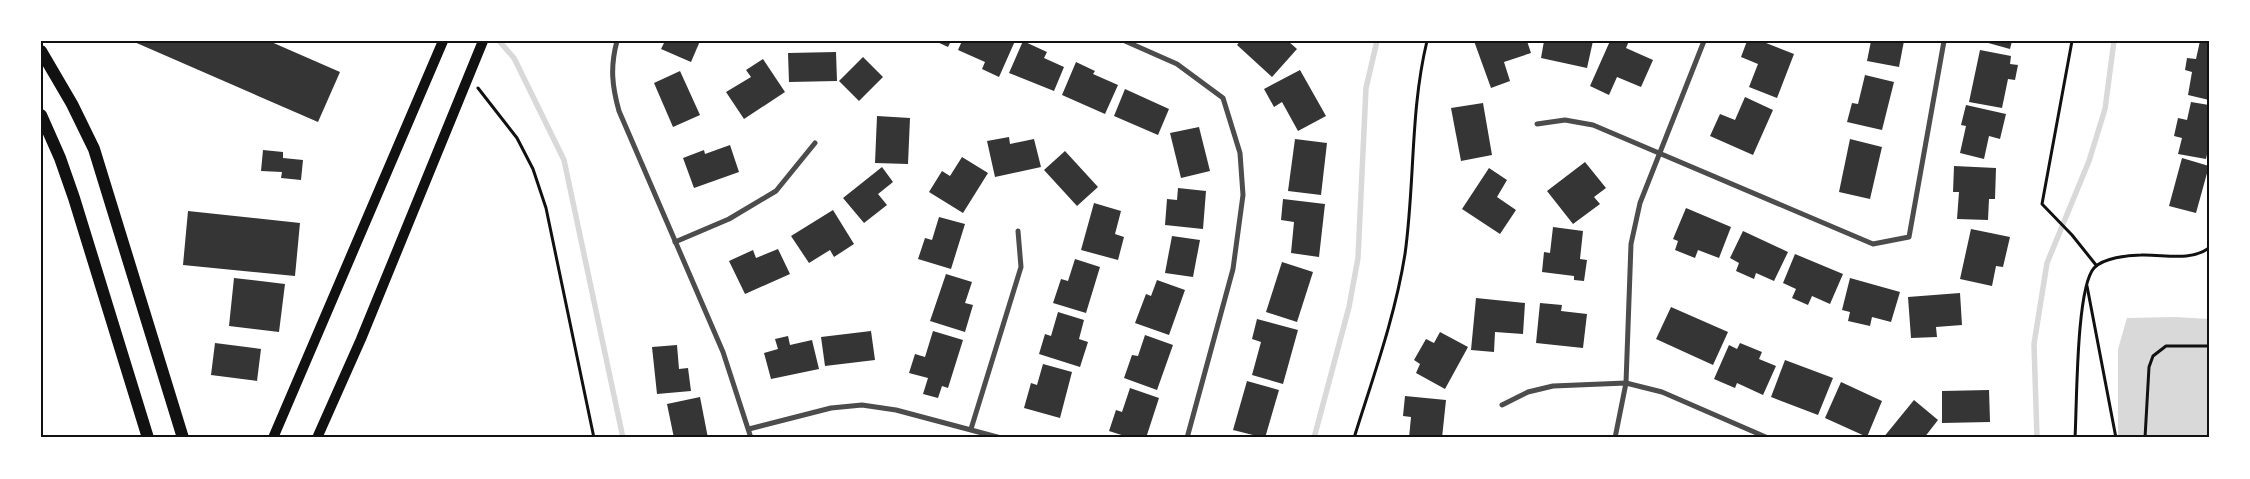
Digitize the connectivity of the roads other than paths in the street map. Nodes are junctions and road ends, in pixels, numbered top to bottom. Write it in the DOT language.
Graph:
graph roads {
  1 [pos="443,41"];
  2 [pos="616,41"];
  3 [pos="1125,41"];
  4 [pos="1704,41"];
  5 [pos="1944,41"];
  6 [pos="482,45"];
  7 [pos="41,51"];
  8 [pos="41,115"];
  9 [pos="1537,124"];
  10 [pos="815,142"];
  11 [pos="1660,152"];
  12 [pos="1018,231"];
  13 [pos="675,242"];
  14 [pos="1626,383"];
  15 [pos="1502,405"];
  16 [pos="749,429"];
  17 [pos="971,429"];
  18 [pos="148,438"];
  19 [pos="183,438"];
  20 [pos="273,438"];
  21 [pos="317,438"];
  22 [pos="751,438"];
  23 [pos="1001,438"];
  24 [pos="1187,438"];
  25 [pos="1615,438"];
  26 [pos="1768,438"];
  1 -- 20 [label="main road"];
  2 -- 13 [label="street"];
  3 -- 24 [label="street"];
  4 -- 11 [label="street"];
  5 -- 11 [label="street"];
  6 -- 21 [label="main road"];
  7 -- 19 [label="main road"];
  8 -- 18 [label="main road"];
  9 -- 11 [label="street"];
  10 -- 13 [label="street"];
  11 -- 14 [label="street"];
  12 -- 17 [label="street"];
  13 -- 16 [label="street"];
  14 -- 15 [label="street"];
  14 -- 25 [label="street"];
  14 -- 26 [label="street"];
  16 -- 17 [label="street"];
  16 -- 22 [label="street"];
  17 -- 23 [label="street"];
}
